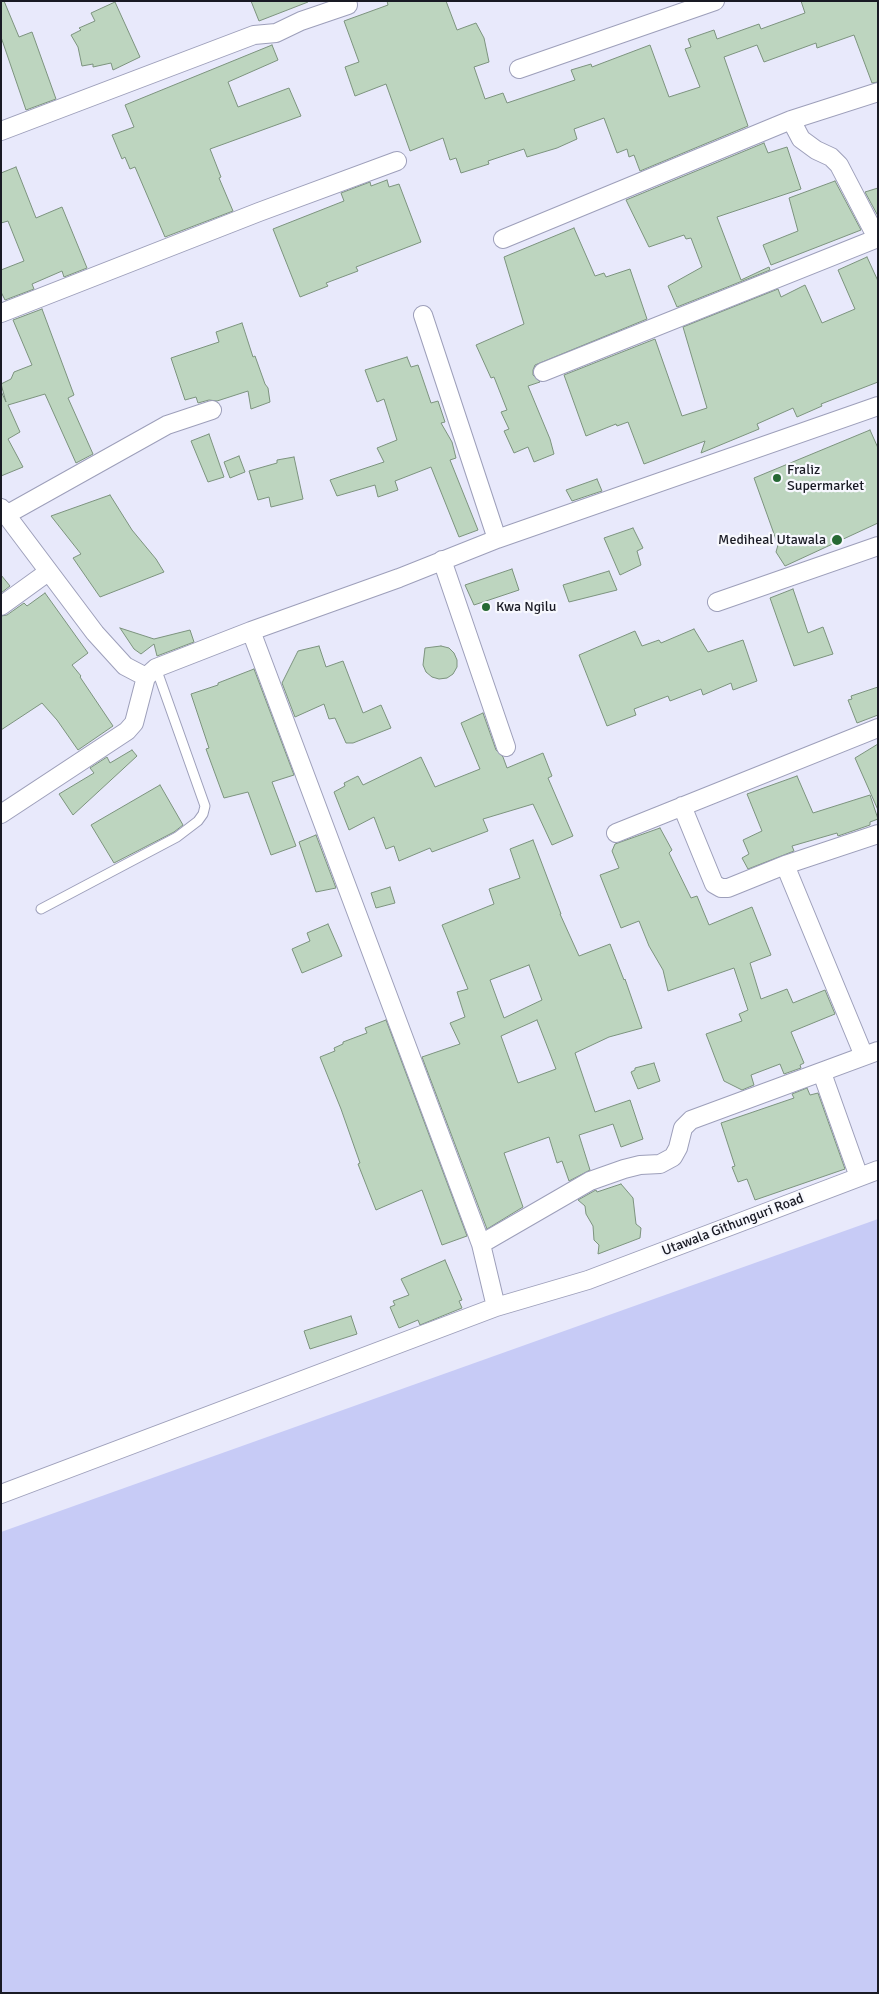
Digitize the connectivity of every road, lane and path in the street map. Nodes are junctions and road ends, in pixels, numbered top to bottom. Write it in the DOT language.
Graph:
graph roads {
  1 [pos="715,1"];
  2 [pos="348,5"];
  3 [pos="519,69"];
  4 [pos="878,92"];
  5 [pos="791,120"];
  6 [pos="1,131"];
  7 [pos="397,161"];
  8 [pos="877,238"];
  9 [pos="503,239"];
  10 [pos="1,313"];
  11 [pos="423,315"];
  12 [pos="543,372"];
  13 [pos="878,406"];
  14 [pos="212,410"];
  15 [pos="4,512"];
  16 [pos="497,539"];
  17 [pos="878,546"];
  18 [pos="442,560"];
  19 [pos="48,572"];
  20 [pos="717,602"];
  21 [pos="1,606"];
  22 [pos="251,631"];
  23 [pos="151,672"];
  24 [pos="878,728"];
  25 [pos="506,747"];
  26 [pos="682,806"];
  27 [pos="1,814"];
  28 [pos="616,834"];
  29 [pos="878,834"];
  30 [pos="785,865"];
  31 [pos="41,909"];
  32 [pos="871,1054"];
  33 [pos="822,1073"];
  34 [pos="878,1170"];
  35 [pos="859,1177"];
  36 [pos="481,1244"];
  37 [pos="496,1307"];
  38 [pos="2,1492"];
  1 -- 3 [label="street"];
  2 -- 6 [label="street"];
  4 -- 5 [label="street"];
  5 -- 8 [label="street"];
  5 -- 9 [label="street"];
  7 -- 10 [label="street"];
  8 -- 12 [label="street"];
  11 -- 16 [label="street"];
  13 -- 16 [label="street"];
  14 -- 15 [label="street"];
  15 -- 19 [label="street"];
  16 -- 18 [label="street"];
  17 -- 20 [label="street"];
  18 -- 22 [label="street"];
  18 -- 25 [label="street"];
  19 -- 21 [label="street"];
  19 -- 23 [label="street"];
  22 -- 23 [label="street"];
  22 -- 36 [label="street"];
  23 -- 27 [label="street"];
  23 -- 31 [label="lane"];
  24 -- 26 [label="street"];
  26 -- 28 [label="street"];
  26 -- 30 [label="street"];
  29 -- 30 [label="street"];
  30 -- 32 [label="street"];
  32 -- 33 [label="street"];
  33 -- 35 [label="street"];
  33 -- 36 [label="street"];
  34 -- 35 [label="street, Utawala Githunguri Road"];
  35 -- 37 [label="street, Utawala Githunguri Road"];
  36 -- 37 [label="street"];
  37 -- 38 [label="street, Utawala Githunguri Road"];
}
